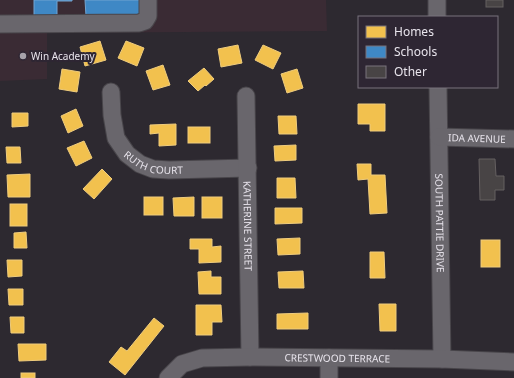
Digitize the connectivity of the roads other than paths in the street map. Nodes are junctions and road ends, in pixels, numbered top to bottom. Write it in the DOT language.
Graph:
graph roads {
  1 [pos="148,0"];
  2 [pos="437,0"];
  3 [pos="438,16"];
  4 [pos="0,24"];
  5 [pos="438,88"];
  6 [pos="111,92"];
  7 [pos="246,96"];
  8 [pos="439,137"];
  9 [pos="514,139"];
  10 [pos="248,168"];
  11 [pos="250,357"];
  12 [pos="329,358"];
  13 [pos="442,359"];
  14 [pos="514,362"];
  15 [pos="168,378"];
  16 [pos="329,378"];
  1 -- 4 [label="street"];
  2 -- 3 [label="street"];
  5 -- 8 [label="street, SOUTH PATTIE DRIVE"];
  6 -- 10 [label="street, RUTH COURT"];
  7 -- 10 [label="street, KATHERINE STREET"];
  8 -- 9 [label="street, IDA AVENUE"];
  8 -- 13 [label="street, SOUTH PATTIE DRIVE"];
  10 -- 11 [label="street, KATHERINE STREET"];
  11 -- 12 [label="street, CRESTWOOD TERRACE"];
  11 -- 15 [label="street, CRESTWOOD TERRACE"];
  12 -- 13 [label="street, CRESTWOOD TERRACE"];
  12 -- 16 [label="street"];
  13 -- 14 [label="street, CRESTWOOD TERRACE"];
}
